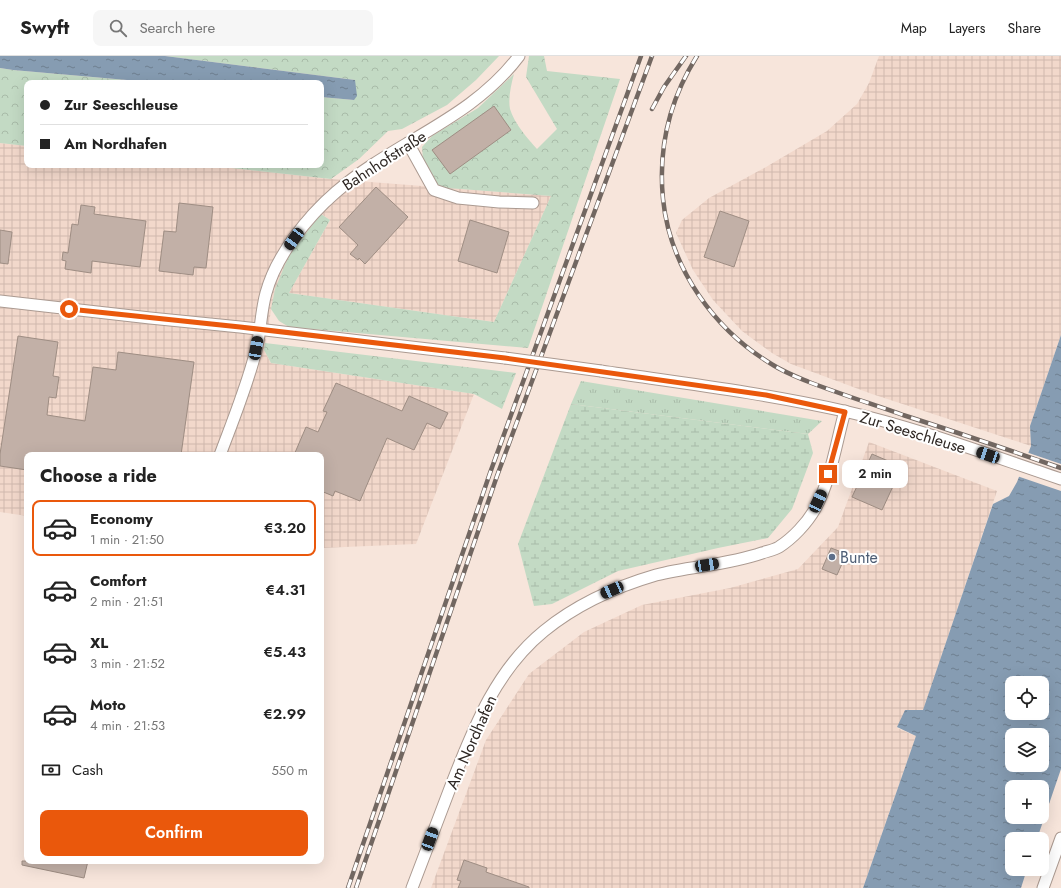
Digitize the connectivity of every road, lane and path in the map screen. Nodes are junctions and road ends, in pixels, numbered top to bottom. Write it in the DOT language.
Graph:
graph roads {
  1 [pos="519,56"];
  2 [pos="408,143"];
  3 [pos="534,203"];
  4 [pos="0,301"];
  5 [pos="259,329"];
  6 [pos="845,412"];
  7 [pos="221,452"];
  8 [pos="1061,479"];
  9 [pos="1061,838"];
  10 [pos="412,888"];
  11 [pos="1043,888"];
  1 -- 2 [label="street, Bahnhofstraße"];
  2 -- 3 [label="street"];
  2 -- 5 [label="street, Bahnhofstraße"];
  4 -- 5 [label="street, Zur Seeschleuse"];
  5 -- 6 [label="street, Zur Seeschleuse, bridge"];
  5 -- 7 [label="street, Bahnhofstraße"];
  6 -- 8 [label="street, Zur Seeschleuse"];
  6 -- 10 [label="street, Am Nordhafen"];
  9 -- 11 [label="street"];
}
